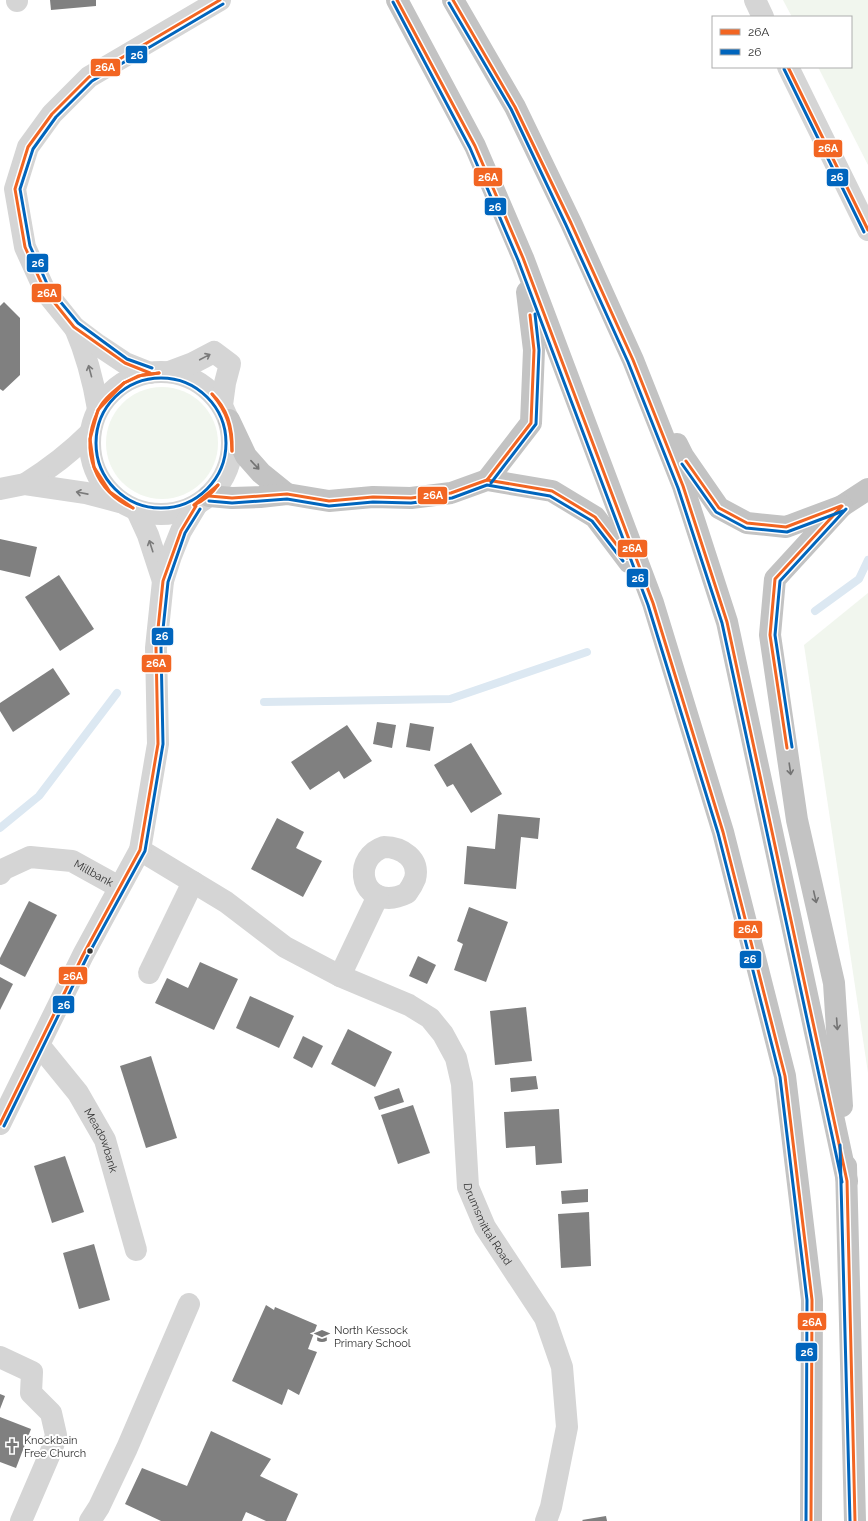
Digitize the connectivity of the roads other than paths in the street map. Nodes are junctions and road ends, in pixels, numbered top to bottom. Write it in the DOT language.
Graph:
graph roads {
  1 [pos="220,0"];
  2 [pos="397,0"];
  3 [pos="453,0"];
  4 [pos="755,0"];
  5 [pos="763,16"];
  6 [pos="788,68"];
  7 [pos="868,230"];
  8 [pos="523,258"];
  9 [pos="74,327"];
  10 [pos="633,360"];
  11 [pos="159,372"];
  12 [pos="98,409"];
  13 [pos="225,413"];
  14 [pos="90,433"];
  15 [pos="487,480"];
  16 [pos="25,484"];
  17 [pos="0,489"];
  18 [pos="868,489"];
  19 [pos="287,494"];
  20 [pos="202,501"];
  21 [pos="128,506"];
  22 [pos="842,506"];
  23 [pos="163,582"];
  24 [pos="653,603"];
  25 [pos="140,850"];
  26 [pos="0,874"];
  27 [pos="193,882"];
  28 [pos="119,887"];
  29 [pos="378,896"];
  30 [pos="149,973"];
  31 [pos="340,976"];
  32 [pos="39,1045"];
  33 [pos="0,1124"];
  34 [pos="847,1181"];
  35 [pos="136,1250"];
  36 [pos="189,1304"];
  37 [pos="0,1357"];
  38 [pos="27,1519"];
  39 [pos="90,1521"];
  40 [pos="546,1521"];
  41 [pos="811,1521"];
  42 [pos="855,1521"];
  1 -- 9 [label="street"];
  2 -- 8 [label="highway"];
  3 -- 10 [label="highway"];
  4 -- 5 [label="street"];
  6 -- 7 [label="street"];
  8 -- 15 [label="highway"];
  8 -- 24 [label="highway"];
  9 -- 11 [label="street"];
  12 -- 9 [label="street, one-way"];
  10 -- 22 [label="highway"];
  10 -- 34 [label="highway"];
  11 -- 12 [label="street"];
  11 -- 13 [label="street"];
  11 -- 13 [label="street, one-way"];
  12 -- 14 [label="street"];
  13 -- 19 [label="highway, one-way"];
  13 -- 20 [label="street"];
  14 -- 16 [label="street"];
  14 -- 21 [label="street"];
  15 -- 19 [label="highway"];
  15 -- 24 [label="highway"];
  16 -- 17 [label="street"];
  21 -- 16 [label="street, one-way"];
  18 -- 22 [label="highway"];
  19 -- 20 [label="highway"];
  20 -- 21 [label="street"];
  20 -- 23 [label="street"];
  23 -- 21 [label="street, one-way"];
  22 -- 34 [label="highway, one-way"];
  23 -- 25 [label="street"];
  24 -- 41 [label="highway"];
  25 -- 27 [label="street, Drumsmittal Road"];
  25 -- 28 [label="street"];
  26 -- 28 [label="street, Millbank"];
  27 -- 30 [label="street"];
  27 -- 31 [label="street, Drumsmittal Road"];
  28 -- 32 [label="street"];
  29 -- 31 [label="street"];
  31 -- 40 [label="street, Drumsmittal Road"];
  32 -- 33 [label="street"];
  32 -- 35 [label="street, Meadowbank"];
  34 -- 42 [label="highway"];
  36 -- 39 [label="street"];
  37 -- 38 [label="street"];
}
